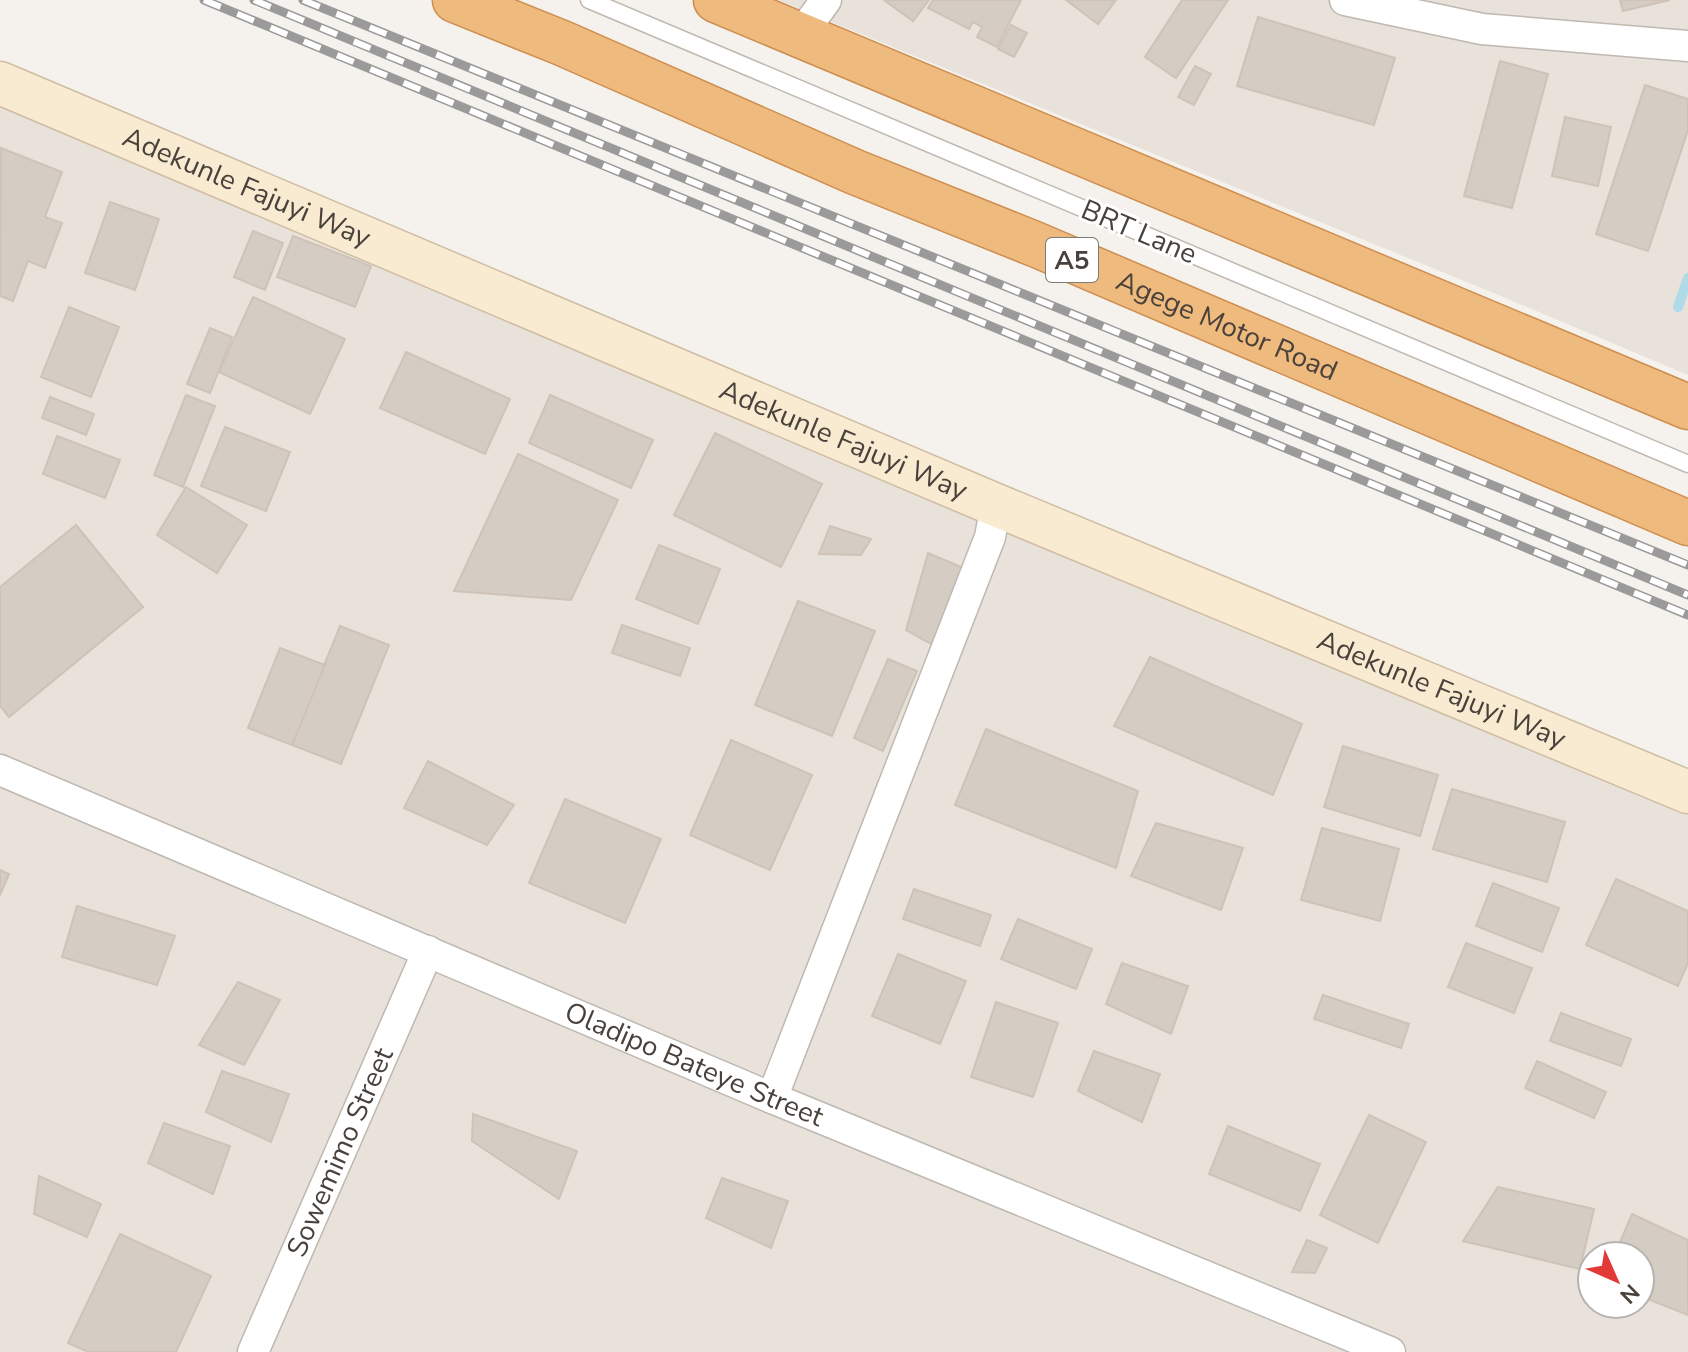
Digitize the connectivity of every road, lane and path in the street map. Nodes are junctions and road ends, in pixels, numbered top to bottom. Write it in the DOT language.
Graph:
graph roads {
  1 [pos="455,0"];
  2 [pos="589,0"];
  3 [pos="716,0"];
  4 [pos="826,0"];
  5 [pos="1345,0"];
  6 [pos="800,36"];
  7 [pos="1688,46"];
  8 [pos="0,83"];
  9 [pos="1688,407"];
  10 [pos="1688,464"];
  11 [pos="996,505"];
  12 [pos="1688,523"];
  13 [pos="0,770"];
  14 [pos="1688,792"];
  15 [pos="428,951"];
  16 [pos="772,1098"];
  17 [pos="253,1352"];
  18 [pos="1390,1352"];
  1 -- 12 [label="highway, Agege Motor Road / A5"];
  2 -- 10 [label="lane, BRT Lane"];
  3 -- 6 [label="highway"];
  4 -- 6 [label="street"];
  5 -- 7 [label="street"];
  6 -- 9 [label="highway"];
  8 -- 11 [label="street, Adekunle Fajuyi Way"];
  11 -- 14 [label="street, Adekunle Fajuyi Way"];
  11 -- 16 [label="street"];
  13 -- 15 [label="street, Oladipo Bateye Street"];
  15 -- 16 [label="street, Oladipo Bateye Street"];
  15 -- 17 [label="street, Sowemimo Street"];
  16 -- 18 [label="street, Oladipo Bateye Street"];
}
